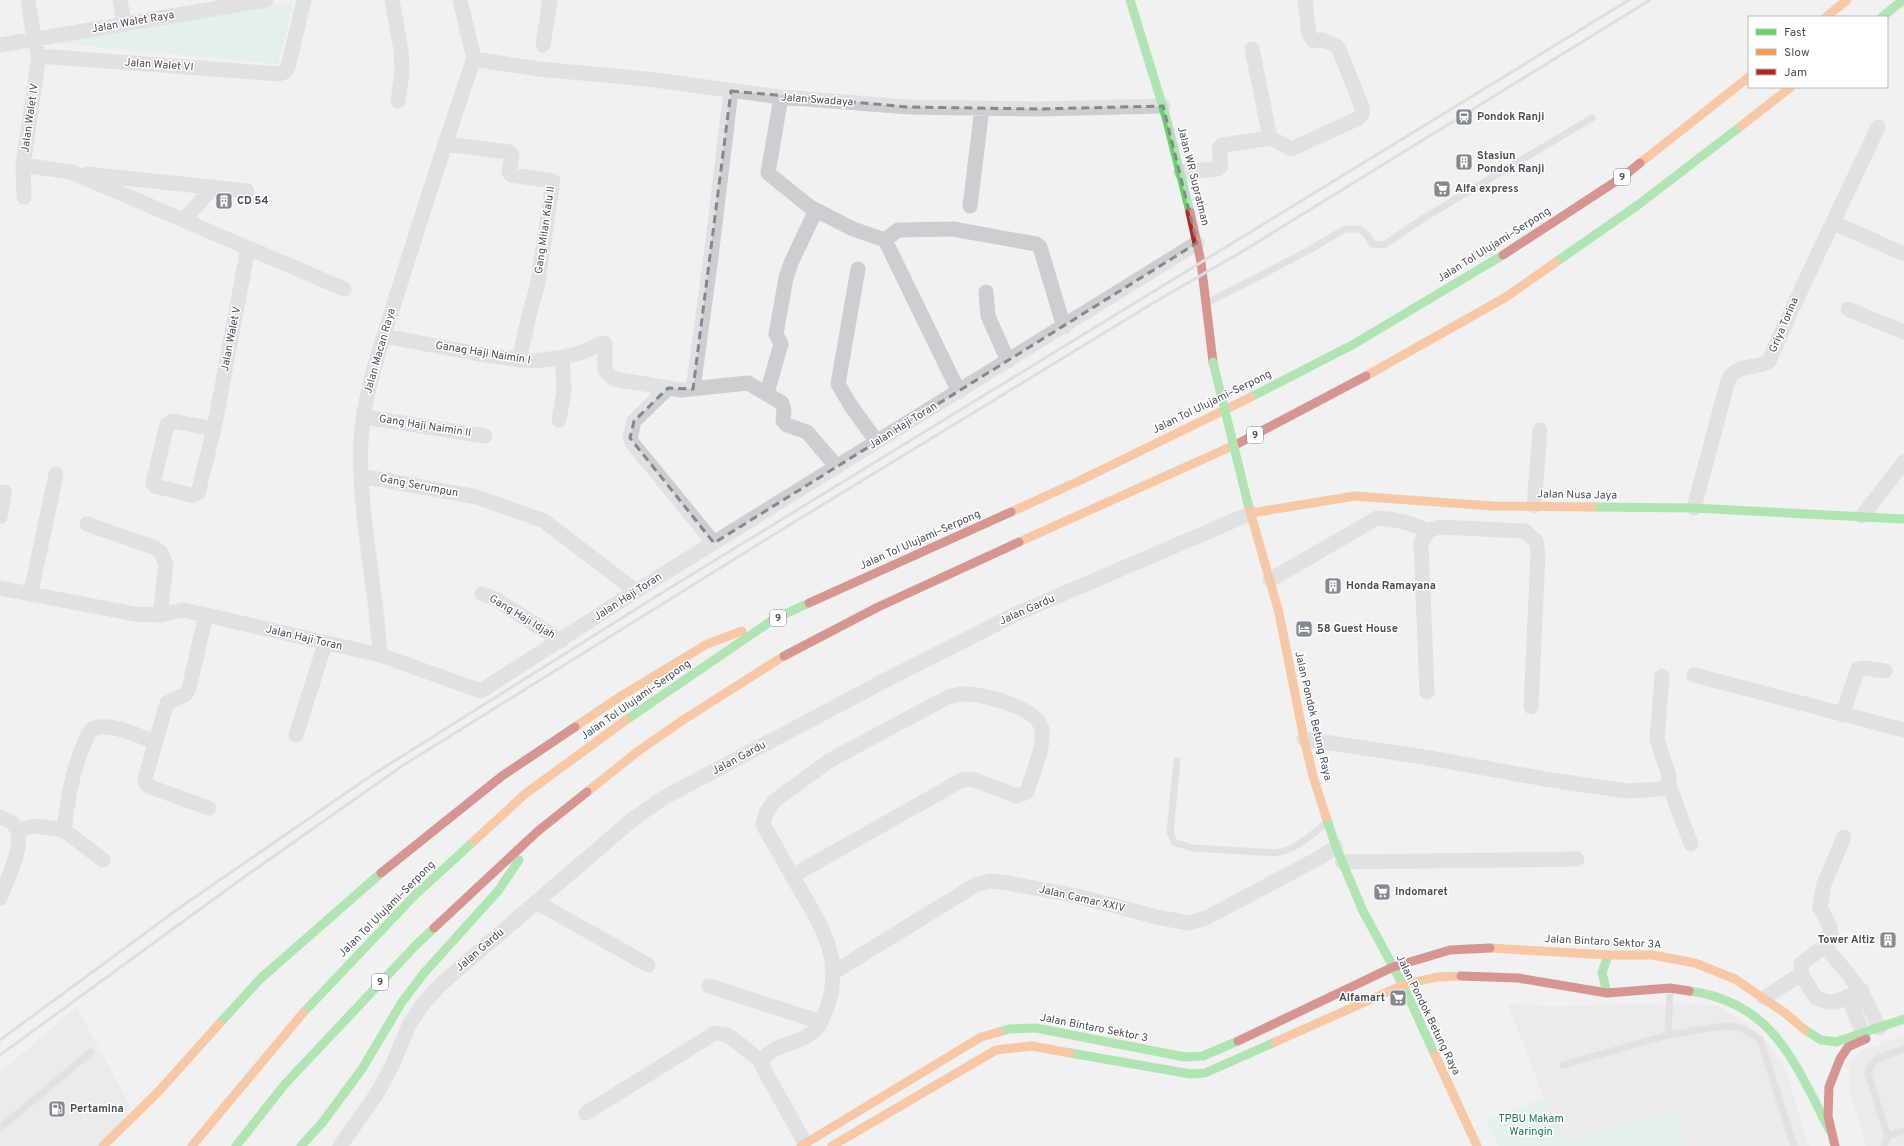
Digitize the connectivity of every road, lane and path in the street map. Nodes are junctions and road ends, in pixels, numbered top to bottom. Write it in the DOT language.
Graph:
graph roads {
  1 [pos="28,0"];
  2 [pos="120,0"];
  3 [pos="266,0"];
  4 [pos="304,0"];
  5 [pos="392,0"];
  6 [pos="460,0"];
  7 [pos="550,0"];
  8 [pos="1130,0"];
  9 [pos="1305,0"];
  10 [pos="1847,0"];
  11 [pos="1904,0"];
  12 [pos="218,4"];
  13 [pos="1827,16"];
  14 [pos="1883,16"];
  15 [pos="124,23"];
  16 [pos="34,39"];
  17 [pos="0,45"];
  18 [pos="543,45"];
  19 [pos="1252,49"];
  20 [pos="39,56"];
  21 [pos="474,59"];
  22 [pos="1748,78"];
  23 [pos="1790,88"];
  24 [pos="731,91"];
  25 [pos="780,97"];
  26 [pos="398,102"];
  27 [pos="1163,106"];
  28 [pos="982,108"];
  29 [pos="1592,118"];
  30 [pos="1878,127"];
  31 [pos="1270,138"];
  32 [pos="444,144"];
  33 [pos="23,165"];
  34 [pos="71,172"];
  35 [pos="1181,172"];
  36 [pos="213,187"];
  37 [pos="248,191"];
  38 [pos="24,197"];
  39 [pos="970,206"];
  40 [pos="816,210"];
  41 [pos="184,220"];
  42 [pos="1834,223"];
  43 [pos="885,240"];
  44 [pos="1197,243"];
  45 [pos="248,248"];
  46 [pos="1904,254"];
  47 [pos="858,269"];
  48 [pos="344,289"];
  49 [pos="986,292"];
  50 [pos="1205,304"];
  51 [pos="1848,309"];
  52 [pos="1064,327"];
  53 [pos="1904,332"];
  54 [pos="384,336"];
  55 [pos="562,357"];
  56 [pos="519,360"];
  57 [pos="1008,361"];
  58 [pos="1214,362"];
  59 [pos="668,388"];
  60 [pos="692,389"];
  61 [pos="959,392"];
  62 [pos="767,393"];
  63 [pos="364,417"];
  64 [pos="559,420"];
  65 [pos="214,430"];
  66 [pos="1540,430"];
  67 [pos="485,436"];
  68 [pos="877,442"];
  69 [pos="1904,462"];
  70 [pos="837,467"];
  71 [pos="56,474"];
  72 [pos="361,476"];
  73 [pos="4,492"];
  74 [pos="1534,506"];
  75 [pos="1250,508"];
  76 [pos="1694,508"];
  77 [pos="1862,516"];
  78 [pos="0,517"];
  79 [pos="1904,519"];
  80 [pos="87,524"];
  81 [pos="1428,531"];
  82 [pos="714,543"];
  83 [pos="1270,580"];
  84 [pos="0,588"];
  85 [pos="636,591"];
  86 [pos="31,593"];
  87 [pos="482,594"];
  88 [pos="206,615"];
  89 [pos="160,616"];
  90 [pos="774,620"];
  91 [pos="561,641"];
  92 [pos="326,644"];
  93 [pos="380,655"];
  94 [pos="1885,671"];
  95 [pos="1694,675"];
  96 [pos="1662,676"];
  97 [pos="1427,692"];
  98 [pos="1532,708"];
  99 [pos="1842,715"];
  100 [pos="1904,730"];
  101 [pos="296,735"];
  102 [pos="1304,739"];
  103 [pos="155,742"];
  104 [pos="1177,761"];
  105 [pos="1669,784"];
  106 [pos="209,808"];
  107 [pos="0,817"];
  108 [pos="1327,822"];
  109 [pos="17,830"];
  110 [pos="64,830"];
  111 [pos="538,831"];
  112 [pos="1844,837"];
  113 [pos="1691,844"];
  114 [pos="1336,847"];
  115 [pos="1577,859"];
  116 [pos="103,860"];
  117 [pos="1342,862"];
  118 [pos="792,876"];
  119 [pos="0,898"];
  120 [pos="536,902"];
  121 [pos="1826,946"];
  122 [pos="1608,955"];
  123 [pos="648,965"];
  124 [pos="1392,967"];
  125 [pos="834,972"];
  126 [pos="1801,974"];
  127 [pos="1403,985"];
  128 [pos="709,986"];
  129 [pos="1670,988"];
  130 [pos="1862,990"];
  131 [pos="1607,993"];
  132 [pos="1848,997"];
  133 [pos="1764,998"];
  134 [pos="1904,1019"];
  135 [pos="821,1022"];
  136 [pos="1882,1027"];
  137 [pos="1863,1033"];
  138 [pos="1668,1035"];
  139 [pos="1904,1049"];
  140 [pos="91,1052"];
  141 [pos="761,1061"];
  142 [pos="1562,1065"];
  143 [pos="586,1113"];
  144 [pos="0,1128"];
  145 [pos="1830,1130"];
  146 [pos="1904,1131"];
  147 [pos="1888,1136"];
  148 [pos="803,1145"];
  149 [pos="103,1146"];
  150 [pos="192,1146"];
  151 [pos="236,1146"];
  152 [pos="302,1146"];
  153 [pos="340,1146"];
  154 [pos="832,1146"];
  155 [pos="1477,1146"];
  156 [pos="1794,1146"];
  157 [pos="1835,1146"];
  158 [pos="1884,1146"];
  1 -- 16 [label="street, Jalan Walet IV"];
  2 -- 15 [label="street"];
  3 -- 12 [label="street, Jalan Walet Raya"];
  4 -- 20 [label="street, Jalan Walet VI"];
  5 -- 26 [label="street"];
  6 -- 21 [label="street"];
  7 -- 18 [label="street"];
  8 -- 27 [label="main road, Jalan WR Supratman"];
  9 -- 31 [label="street"];
  10 -- 13 [label="main road"];
  11 -- 14 [label="main road"];
  12 -- 15 [label="street, Jalan Walet Raya"];
  15 -- 16 [label="street, Jalan Walet Raya"];
  16 -- 17 [label="street, Jalan Walet Raya"];
  16 -- 20 [label="street, Jalan Walet IV"];
  19 -- 31 [label="street"];
  20 -- 33 [label="street, Jalan Walet IV"];
  21 -- 24 [label="street, Jalan Swadaya"];
  21 -- 32 [label="street, Jalan Macan Raya"];
  22 -- 90 [label="main road, Jalan Tol Ulujami–Serpong / 9"];
  23 -- 111 [label="main road, 9"];
  24 -- 25 [label="street, Jalan Swadaya"];
  24 -- 60 [label="street"];
  25 -- 28 [label="street, Jalan Swadaya"];
  25 -- 40 [label="street"];
  27 -- 28 [label="street, Jalan Swadaya"];
  27 -- 35 [label="main road, Jalan WR Supratman"];
  28 -- 39 [label="street"];
  29 -- 50 [label="lane"];
  30 -- 42 [label="street, Griya Torina"];
  31 -- 35 [label="street"];
  32 -- 54 [label="street, Jalan Macan Raya"];
  32 -- 56 [label="street, Gang Milan Kalu II"];
  33 -- 34 [label="street"];
  33 -- 38 [label="street, Jalan Walet IV"];
  34 -- 36 [label="street"];
  34 -- 41 [label="street"];
  35 -- 44 [label="main road, Jalan WR Supratman"];
  36 -- 37 [label="street"];
  36 -- 41 [label="street"];
  40 -- 43 [label="street"];
  40 -- 62 [label="street"];
  41 -- 45 [label="street"];
  42 -- 46 [label="street"];
  42 -- 76 [label="street, Griya Torina"];
  43 -- 52 [label="street"];
  43 -- 61 [label="street"];
  44 -- 50 [label="main road, Jalan WR Supratman"];
  44 -- 52 [label="street, Jalan Haji Toran"];
  45 -- 48 [label="street"];
  45 -- 65 [label="street, Jalan Walet V"];
  47 -- 68 [label="street"];
  49 -- 57 [label="street"];
  50 -- 58 [label="main road, Jalan WR Supratman"];
  51 -- 53 [label="street"];
  52 -- 57 [label="street, Jalan Haji Toran"];
  54 -- 56 [label="street, Ganag Haji Naimin I"];
  54 -- 63 [label="street, Jalan Macan Raya"];
  55 -- 56 [label="street, Ganag Haji Naimin I"];
  55 -- 59 [label="street, Ganag Haji Naimin I"];
  55 -- 64 [label="street"];
  57 -- 61 [label="street, Jalan Haji Toran"];
  58 -- 75 [label="main road, Jalan Pondok Betung Raya, bridge"];
  59 -- 60 [label="street"];
  59 -- 82 [label="street"];
  60 -- 62 [label="street"];
  61 -- 68 [label="street, Jalan Haji Toran"];
  62 -- 70 [label="street"];
  63 -- 67 [label="street, Gang Haji Naimin II"];
  63 -- 72 [label="street, Jalan Macan Raya"];
  65 -- 65 [label="street, Jalan Walet V"];
  66 -- 74 [label="street"];
  68 -- 70 [label="street, Jalan Haji Toran"];
  69 -- 77 [label="street"];
  70 -- 82 [label="street, Jalan Haji Toran"];
  71 -- 86 [label="street"];
  72 -- 85 [label="street, Gang Serumpun"];
  72 -- 93 [label="street, Jalan Macan Raya"];
  73 -- 78 [label="street"];
  74 -- 75 [label="main road, Jalan Nusa Jaya"];
  74 -- 76 [label="main road, Jalan Nusa Jaya"];
  75 -- 83 [label="main road, Jalan Pondok Betung Raya"];
  75 -- 120 [label="street, Jalan Gardu"];
  76 -- 77 [label="main road, Jalan Nusa Jaya"];
  77 -- 79 [label="main road, Jalan Nusa Jaya"];
  80 -- 89 [label="street"];
  81 -- 83 [label="street"];
  81 -- 97 [label="street"];
  81 -- 98 [label="street"];
  82 -- 85 [label="street, Jalan Haji Toran"];
  83 -- 102 [label="main road, Jalan Pondok Betung Raya"];
  84 -- 86 [label="street, Jalan Haji Toran"];
  85 -- 91 [label="street, Jalan Haji Toran"];
  86 -- 89 [label="street, Jalan Haji Toran"];
  87 -- 91 [label="street, Gang Haji Idjah"];
  88 -- 89 [label="street, Jalan Haji Toran"];
  88 -- 92 [label="street, Jalan Haji Toran"];
  88 -- 103 [label="street"];
  90 -- 149 [label="main road"];
  90 -- 150 [label="main road, Jalan Tol Ulujami–Serpong / 9"];
  91 -- 93 [label="street, Jalan Haji Toran"];
  92 -- 93 [label="street, Jalan Haji Toran"];
  92 -- 101 [label="street"];
  94 -- 99 [label="street"];
  95 -- 99 [label="street"];
  96 -- 105 [label="street"];
  99 -- 100 [label="street"];
  102 -- 105 [label="street"];
  102 -- 108 [label="main road, Jalan Pondok Betung Raya"];
  103 -- 106 [label="street"];
  103 -- 110 [label="street"];
  104 -- 108 [label="lane"];
  105 -- 113 [label="street"];
  107 -- 109 [label="street"];
  108 -- 114 [label="main road, Jalan Pondok Betung Raya"];
  109 -- 110 [label="street"];
  109 -- 119 [label="street"];
  110 -- 116 [label="street"];
  111 -- 151 [label="main road, 9"];
  111 -- 152 [label="main road"];
  112 -- 121 [label="street"];
  114 -- 117 [label="main road, Jalan Pondok Betung Raya"];
  114 -- 125 [label="street, Jalan Camar XXIV"];
  115 -- 117 [label="street"];
  117 -- 124 [label="main road, Jalan Pondok Betung Raya"];
  118 -- 118 [label="street"];
  118 -- 125 [label="street"];
  120 -- 123 [label="street"];
  120 -- 153 [label="street, Jalan Gardu"];
  121 -- 126 [label="street"];
  121 -- 130 [label="street"];
  122 -- 124 [label="main road, Jalan Bintaro Sektor 3A"];
  122 -- 131 [label="main road"];
  122 -- 133 [label="main road, Jalan Bintaro Sektor 3A"];
  124 -- 127 [label="main road, Jalan Pondok Betung Raya"];
  124 -- 148 [label="main road, Jalan Bintaro Sektor 3"];
  125 -- 135 [label="street"];
  126 -- 132 [label="street"];
  126 -- 133 [label="street"];
  127 -- 131 [label="main road, Jalan Bintaro Sektor 3A"];
  127 -- 154 [label="main road"];
  127 -- 155 [label="main road, Jalan Pondok Betung Raya"];
  128 -- 135 [label="street"];
  129 -- 131 [label="main road, Jalan Bintaro Sektor 3A"];
  129 -- 138 [label="lane"];
  129 -- 145 [label="main road, Jalan Bintaro Sektor 3A"];
  130 -- 132 [label="street"];
  130 -- 136 [label="street"];
  132 -- 137 [label="street"];
  133 -- 137 [label="main road, Jalan Bintaro Sektor 3A"];
  134 -- 136 [label="main road, Jalan Bintaro Sektor 3A"];
  135 -- 141 [label="street"];
  136 -- 137 [label="main road, Jalan Bintaro Sektor 3A"];
  136 -- 145 [label="main road, Jalan Bintaro Sektor 3A"];
  138 -- 142 [label="lane"];
  138 -- 156 [label="lane"];
  139 -- 147 [label="lane"];
  140 -- 144 [label="lane"];
  141 -- 143 [label="street"];
  141 -- 148 [label="street"];
  145 -- 157 [label="main road, Jalan Bintaro Sektor 3A"];
  146 -- 147 [label="lane"];
  147 -- 158 [label="lane"];
}
